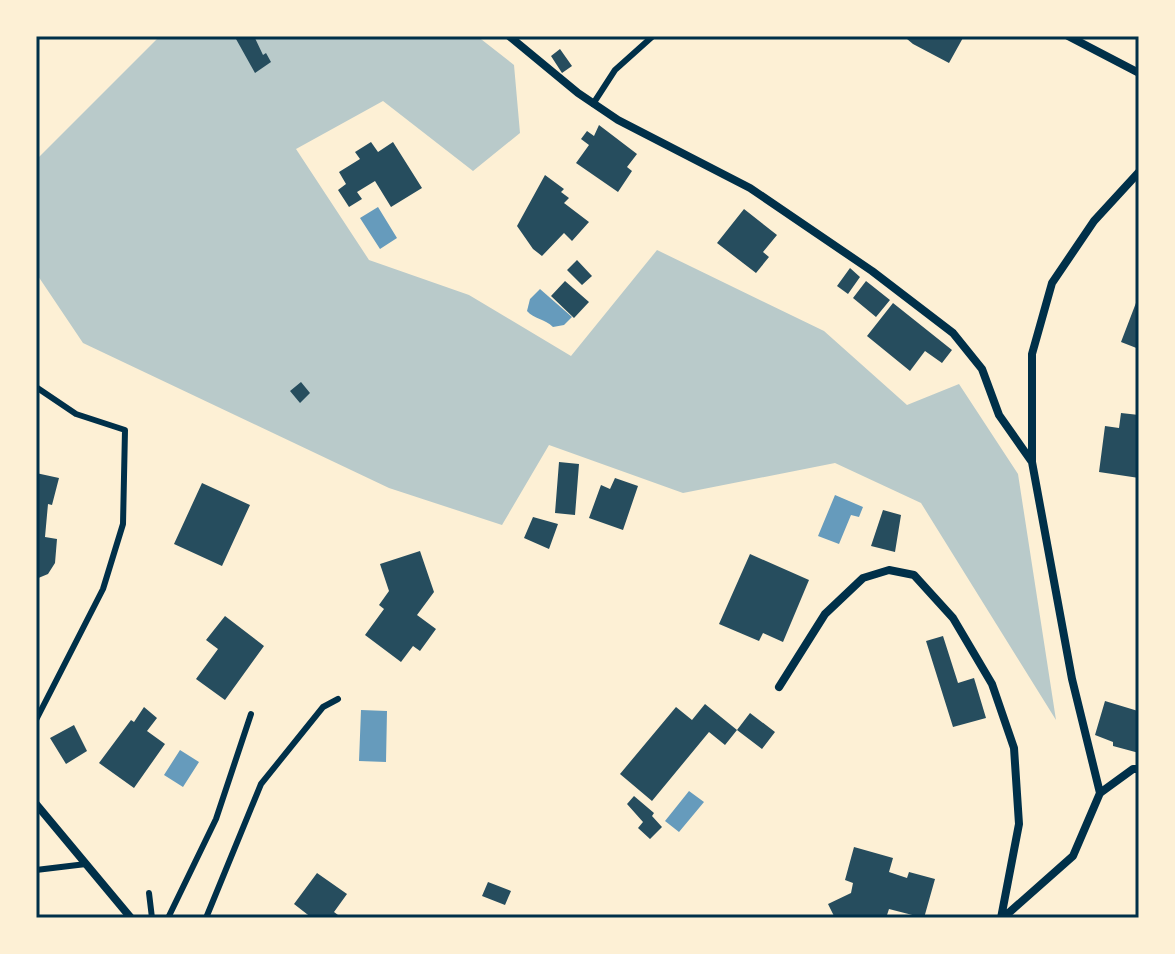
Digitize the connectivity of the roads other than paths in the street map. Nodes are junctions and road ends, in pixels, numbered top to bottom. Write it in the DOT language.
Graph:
graph roads {
  1 [pos="509,36"];
  2 [pos="653,36"];
  3 [pos="1068,36"];
  4 [pos="1139,73"];
  5 [pos="593,104"];
  6 [pos="1139,172"];
  7 [pos="36,387"];
  8 [pos="1032,462"];
  9 [pos="779,687"];
  10 [pos="338,699"];
  11 [pos="251,714"];
  12 [pos="36,720"];
  13 [pos="1139,769"];
  14 [pos="1100,793"];
  15 [pos="36,804"];
  16 [pos="86,864"];
  17 [pos="36,870"];
  18 [pos="149,893"];
  19 [pos="131,918"];
  20 [pos="152,918"];
  21 [pos="168,918"];
  22 [pos="206,918"];
  23 [pos="1002,918"];
  1 -- 5 [label="street"];
  2 -- 5 [label="lane"];
  3 -- 4 [label="street"];
  5 -- 8 [label="street"];
  6 -- 8 [label="street"];
  7 -- 12 [label="lane"];
  8 -- 14 [label="street"];
  9 -- 23 [label="street"];
  10 -- 22 [label="lane"];
  11 -- 21 [label="lane"];
  13 -- 14 [label="street"];
  14 -- 23 [label="street"];
  15 -- 16 [label="street"];
  16 -- 17 [label="lane"];
  16 -- 19 [label="street"];
  18 -- 20 [label="lane"];
}
